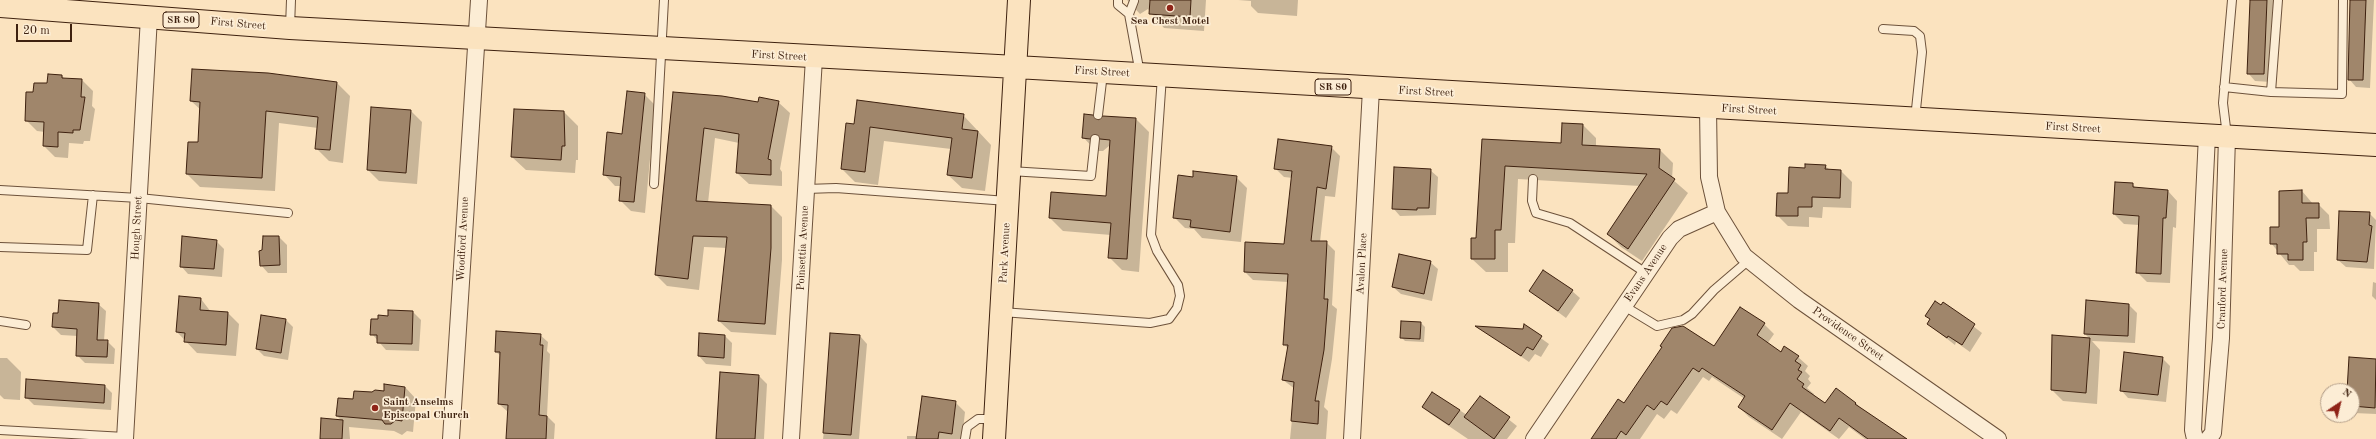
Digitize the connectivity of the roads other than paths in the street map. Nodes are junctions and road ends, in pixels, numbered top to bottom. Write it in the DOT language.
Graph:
graph roads {
  1 [pos="291,0"];
  2 [pos="479,0"];
  3 [pos="664,0"];
  4 [pos="1019,0"];
  5 [pos="1118,0"];
  6 [pos="2232,0"];
  7 [pos="2278,0"];
  8 [pos="2343,0"];
  9 [pos="1134,1"];
  10 [pos="0,6"];
  11 [pos="1129,14"];
  12 [pos="149,17"];
  13 [pos="290,28"];
  14 [pos="1883,29"];
  15 [pos="475,38"];
  16 [pos="660,49"];
  17 [pos="814,58"];
  18 [pos="1016,67"];
  19 [pos="1103,72"];
  20 [pos="1140,75"];
  21 [pos="1162,76"];
  22 [pos="2224,87"];
  23 [pos="1371,89"];
  24 [pos="2271,92"];
  25 [pos="1708,108"];
  26 [pos="1098,115"];
  27 [pos="1915,120"];
  28 [pos="2217,136"];
  29 [pos="1095,139"];
  30 [pos="2376,145"];
  31 [pos="1009,171"];
  32 [pos="1533,179"];
  33 [pos="654,184"];
  34 [pos="806,189"];
  35 [pos="0,190"];
  36 [pos="93,195"];
  37 [pos="139,198"];
  38 [pos="1008,201"];
  39 [pos="1717,212"];
  40 [pos="288,213"];
  41 [pos="0,246"];
  42 [pos="1749,260"];
  43 [pos="1646,273"];
  44 [pos="1624,306"];
  45 [pos="1001,312"];
  46 [pos="0,321"];
  47 [pos="26,326"];
  48 [pos="994,429"];
  49 [pos="0,430"];
  50 [pos="99,437"];
  51 [pos="125,438"];
  52 [pos="451,439"];
  53 [pos="791,439"];
  54 [pos="966,439"];
  55 [pos="1352,439"];
  56 [pos="1534,439"];
  57 [pos="1998,439"];
  58 [pos="2195,439"];
  59 [pos="2208,439"];
  1 -- 13 [label="lane"];
  2 -- 15 [label="street"];
  3 -- 16 [label="lane"];
  4 -- 18 [label="main road, Park Avenue"];
  5 -- 11 [label="lane"];
  6 -- 22 [label="lane"];
  7 -- 24 [label="lane"];
  8 -- 24 [label="lane"];
  9 -- 11 [label="lane"];
  10 -- 12 [label="main road, First Street / SR 80"];
  11 -- 20 [label="lane"];
  12 -- 13 [label="main road, First Street / SR 80"];
  12 -- 37 [label="street, Hough Street"];
  13 -- 15 [label="main road, First Street / SR 80"];
  14 -- 27 [label="lane"];
  15 -- 16 [label="main road, First Street / SR 80"];
  15 -- 52 [label="street, Woodford Avenue"];
  16 -- 17 [label="main road, First Street / SR 80"];
  16 -- 33 [label="lane"];
  17 -- 18 [label="main road, First Street / SR 80"];
  17 -- 34 [label="street, Poinsettia Avenue"];
  18 -- 19 [label="main road, First Street / SR 80"];
  18 -- 31 [label="main road, Park Avenue"];
  19 -- 20 [label="main road, First Street / SR 80"];
  19 -- 26 [label="lane"];
  20 -- 21 [label="main road, First Street / SR 80"];
  21 -- 23 [label="main road, First Street / SR 80"];
  21 -- 45 [label="lane"];
  22 -- 24 [label="lane"];
  22 -- 28 [label="lane"];
  23 -- 25 [label="main road, First Street / SR 80"];
  23 -- 55 [label="street, Avalon Place"];
  25 -- 27 [label="main road, First Street / SR 80"];
  25 -- 39 [label="street"];
  27 -- 28 [label="main road, First Street / SR 80"];
  28 -- 30 [label="main road, First Street / SR 80"];
  28 -- 58 [label="street, Cranford Avenue"];
  28 -- 59 [label="street, Cranford Avenue"];
  29 -- 31 [label="lane"];
  31 -- 38 [label="main road, Park Avenue"];
  32 -- 43 [label="lane"];
  34 -- 38 [label="lane"];
  34 -- 53 [label="street, Poinsettia Avenue"];
  35 -- 36 [label="lane"];
  36 -- 37 [label="lane"];
  36 -- 41 [label="lane"];
  37 -- 40 [label="lane"];
  37 -- 51 [label="street, Hough Street"];
  38 -- 45 [label="main road, Park Avenue"];
  39 -- 42 [label="street, Providence Street"];
  39 -- 43 [label="street, Evans Avenue"];
  42 -- 44 [label="lane"];
  42 -- 57 [label="street, Providence Street"];
  43 -- 44 [label="street, Evans Avenue"];
  44 -- 56 [label="street, Evans Avenue"];
  45 -- 48 [label="main road, Park Avenue"];
  46 -- 47 [label="lane"];
  48 -- 54 [label="lane"];
  49 -- 50 [label="lane"];
  50 -- 51 [label="lane"];
}
